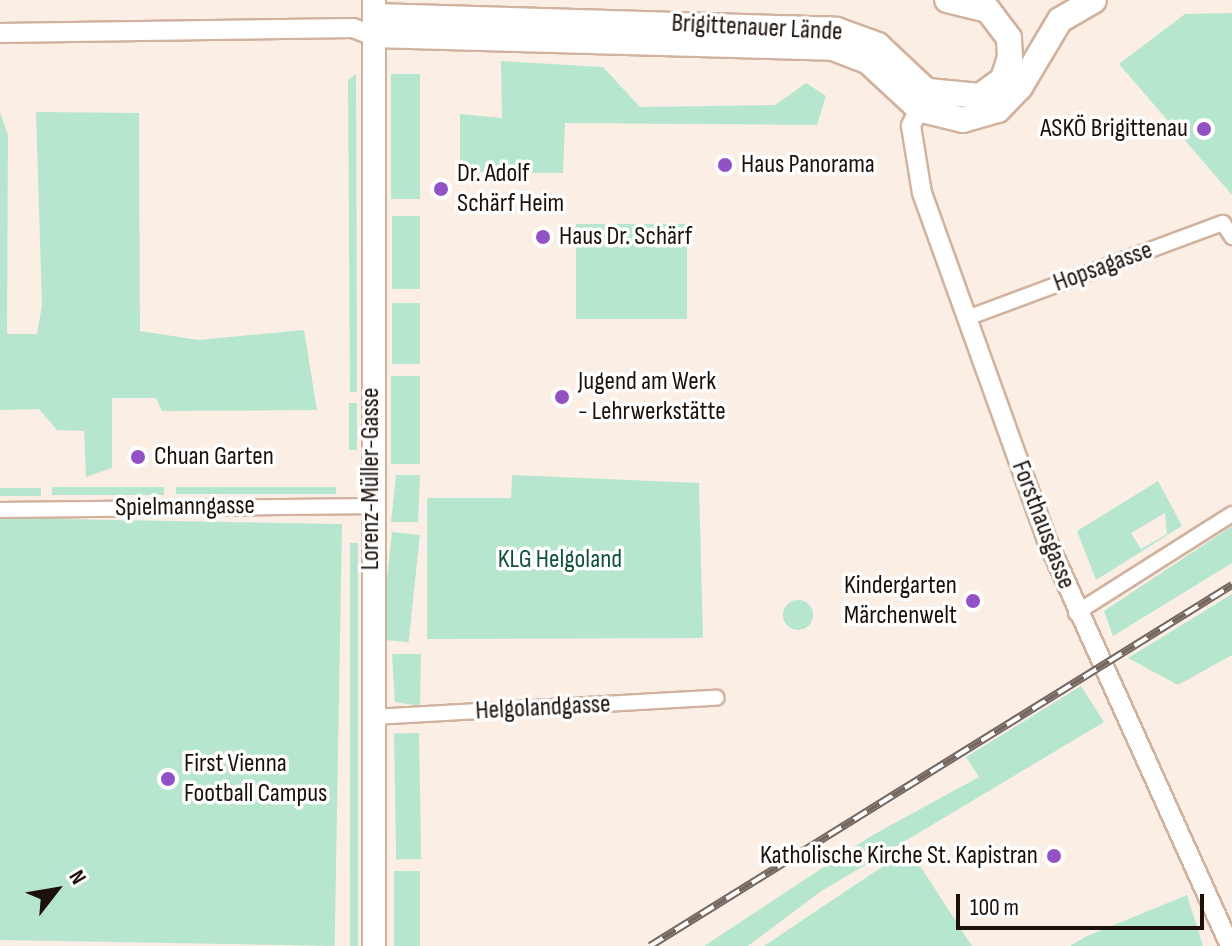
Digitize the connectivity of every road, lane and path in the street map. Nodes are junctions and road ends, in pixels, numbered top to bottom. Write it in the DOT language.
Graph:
graph roads {
  1 [pos="947,0"];
  2 [pos="1094,0"];
  3 [pos="369,20"];
  4 [pos="0,33"];
  5 [pos="923,100"];
  6 [pos="1232,237"];
  7 [pos="967,318"];
  8 [pos="371,506"];
  9 [pos="0,510"];
  10 [pos="1232,514"];
  11 [pos="1076,613"];
  12 [pos="716,698"];
  13 [pos="371,717"];
  14 [pos="374,945"];
  15 [pos="1230,946"];
  1 -- 5 [label="highway"];
  2 -- 5 [label="highway"];
  3 -- 4 [label="street, Brigittenauer Lände"];
  3 -- 5 [label="main road, Brigittenauer Lände"];
  3 -- 8 [label="main road, Lorenz-Müller-Gasse"];
  5 -- 7 [label="street, Forsthausgasse"];
  6 -- 7 [label="street, Hopsagasse"];
  7 -- 11 [label="street, Forsthausgasse"];
  8 -- 9 [label="street, Spielmanngasse"];
  8 -- 13 [label="main road, Lorenz-Müller-Gasse"];
  10 -- 11 [label="street"];
  11 -- 15 [label="street, Forsthausgasse"];
  12 -- 13 [label="street, Helgolandgasse"];
  13 -- 14 [label="main road, Lorenz-Müller-Gasse"];
}
